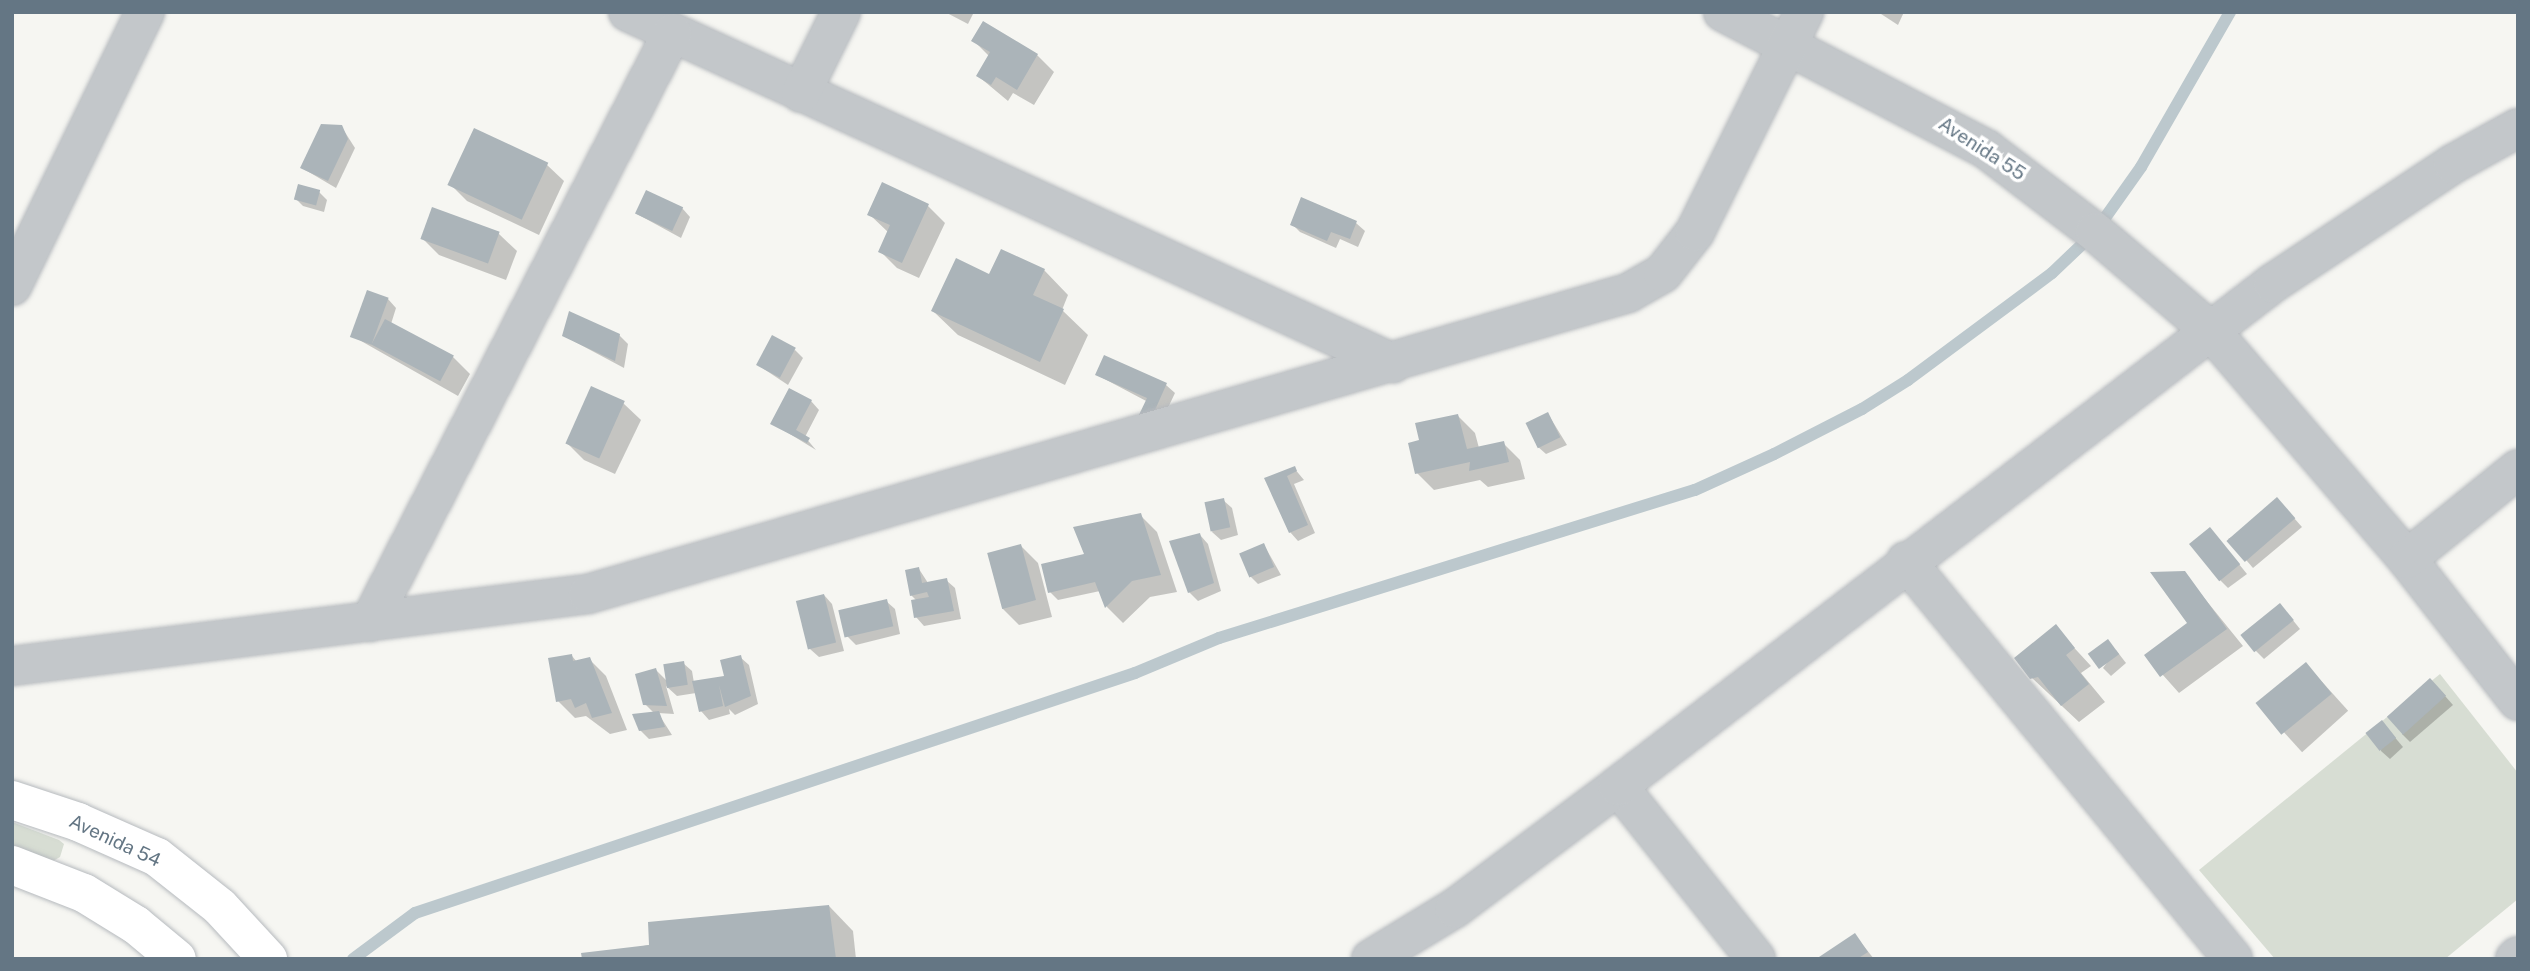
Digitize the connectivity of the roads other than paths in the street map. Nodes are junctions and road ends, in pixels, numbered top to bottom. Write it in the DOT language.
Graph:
graph roads {
  1 [pos="145,12"];
  2 [pos="628,12"];
  3 [pos="841,12"];
  4 [pos="1724,12"];
  5 [pos="1797,27"];
  6 [pos="673,33"];
  7 [pos="801,93"];
  8 [pos="2518,128"];
  9 [pos="12,286"];
  10 [pos="2211,331"];
  11 [pos="1393,363"];
  12 [pos="2518,469"];
  13 [pos="2407,559"];
  14 [pos="1906,561"];
  15 [pos="370,622"];
  16 [pos="12,666"];
  17 [pos="2518,701"];
  18 [pos="1618,786"];
  19 [pos="12,800"];
  20 [pos="12,865"];
  21 [pos="177,959"];
  22 [pos="268,959"];
  23 [pos="1371,959"];
  24 [pos="1756,959"];
  25 [pos="2233,959"];
  1 -- 9 [label="street"];
  2 -- 6 [label="street"];
  3 -- 7 [label="street"];
  4 -- 5 [label="street, Avenida 55"];
  5 -- 10 [label="street, Avenida 55"];
  5 -- 11 [label="street"];
  6 -- 7 [label="street"];
  6 -- 15 [label="street"];
  7 -- 11 [label="street"];
  8 -- 10 [label="street"];
  10 -- 13 [label="street, Avenida 55"];
  10 -- 14 [label="street"];
  11 -- 15 [label="street"];
  12 -- 13 [label="street"];
  13 -- 17 [label="street, Avenida 55"];
  14 -- 18 [label="street"];
  14 -- 25 [label="street"];
  15 -- 16 [label="street"];
  18 -- 23 [label="street"];
  18 -- 24 [label="street"];
  19 -- 22 [label="main road, Avenida 54"];
  20 -- 21 [label="main road"];
}
